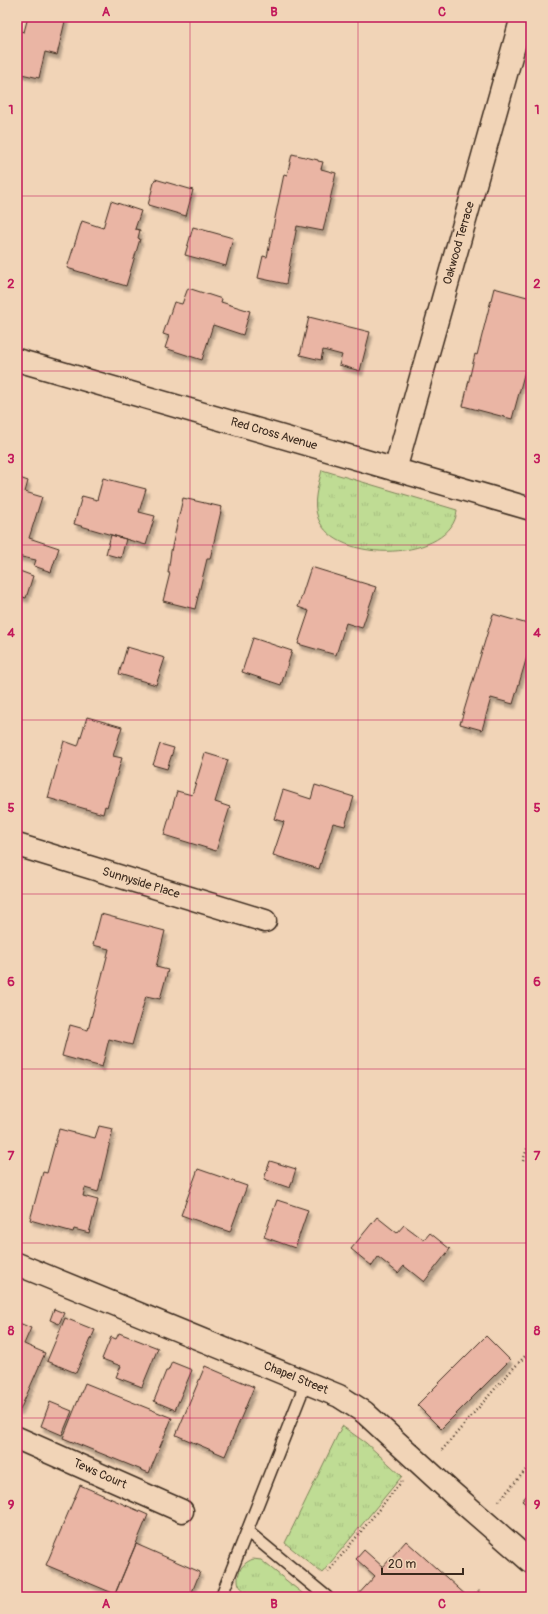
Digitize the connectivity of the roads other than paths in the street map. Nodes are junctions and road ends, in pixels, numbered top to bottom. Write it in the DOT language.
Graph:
graph roads {
  1 [pos="522,17"];
  2 [pos="17,360"];
  3 [pos="395,470"];
  4 [pos="531,509"];
  5 [pos="17,844"];
  6 [pos="265,921"];
  7 [pos="17,1264"];
  8 [pos="306,1382"];
  9 [pos="17,1438"];
  10 [pos="182,1511"];
  11 [pos="247,1530"];
  12 [pos="531,1562"];
  13 [pos="221,1597"];
  14 [pos="327,1597"];
  1 -- 3 [label="street, Oakwood Terrace"];
  2 -- 3 [label="street, Red Cross Avenue"];
  3 -- 4 [label="street, Red Cross Avenue"];
  5 -- 6 [label="street, Sunnyside Place"];
  7 -- 8 [label="street, Chapel Street"];
  8 -- 11 [label="lane"];
  8 -- 12 [label="street, Chapel Street"];
  9 -- 10 [label="street, Tews Court"];
  11 -- 13 [label="lane"];
  11 -- 14 [label="lane"];
}
